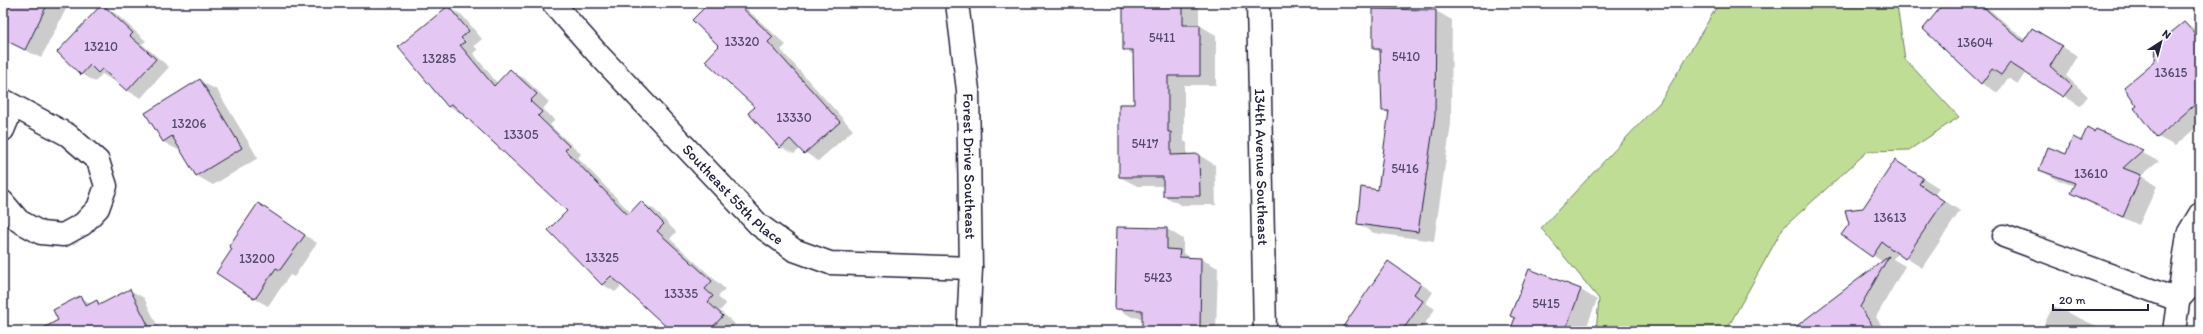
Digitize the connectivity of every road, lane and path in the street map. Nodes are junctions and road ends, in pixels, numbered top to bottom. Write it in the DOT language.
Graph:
graph roads {
  1 [pos="553,3"];
  2 [pos="957,3"];
  3 [pos="1258,3"];
  4 [pos="8,103"];
  5 [pos="3,130"];
  6 [pos="3,202"];
  7 [pos="2200,214"];
  8 [pos="2004,236"];
  9 [pos="971,268"];
  10 [pos="2200,276"];
  11 [pos="2178,300"];
  12 [pos="968,331"];
  13 [pos="1265,331"];
  14 [pos="2174,331"];
  1 -- 9 [label="street, Southeast 55th Place"];
  2 -- 9 [label="street, Forest Drive Southeast"];
  3 -- 13 [label="street, 134th Avenue Southeast"];
  4 -- 5 [label="street"];
  4 -- 6 [label="street"];
  7 -- 11 [label="street"];
  8 -- 11 [label="street"];
  9 -- 12 [label="street, Forest Drive Southeast"];
  10 -- 11 [label="street"];
  11 -- 14 [label="street"];
}
